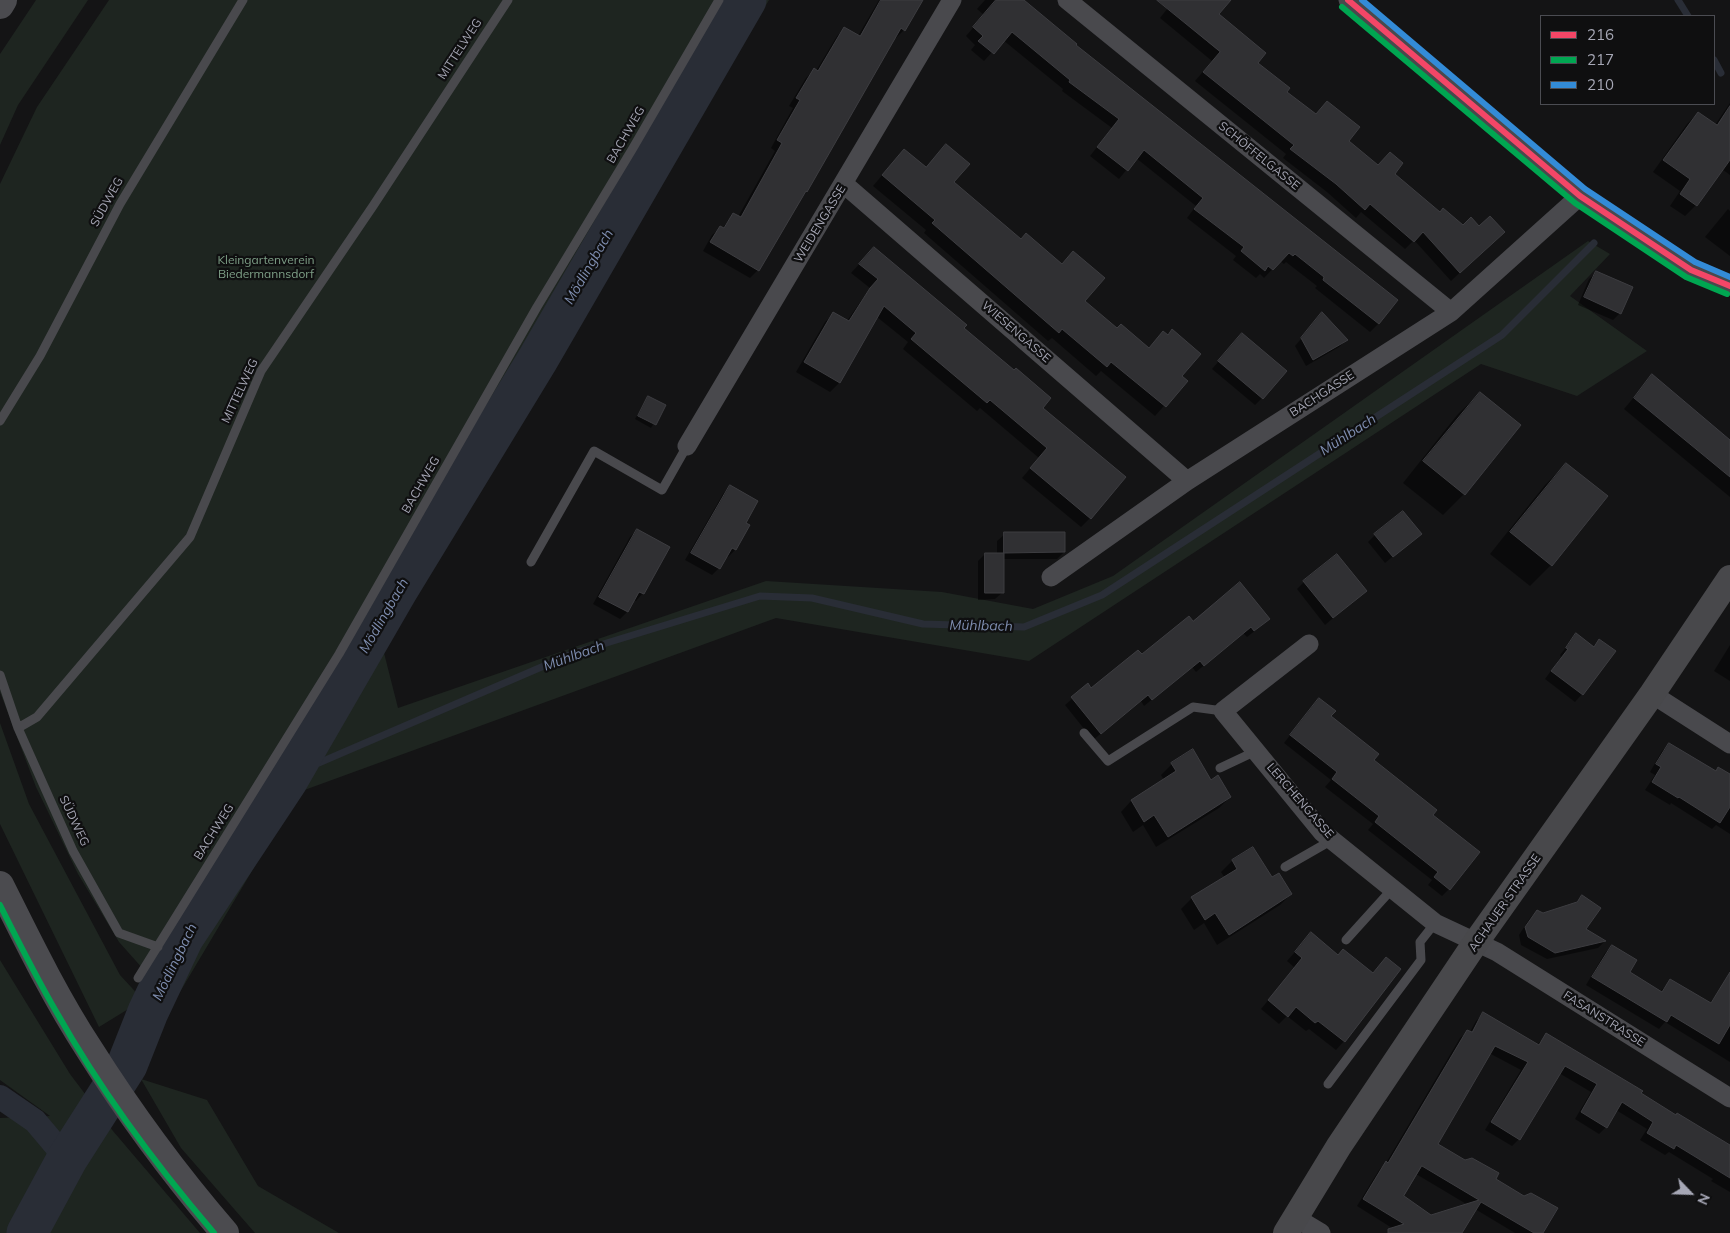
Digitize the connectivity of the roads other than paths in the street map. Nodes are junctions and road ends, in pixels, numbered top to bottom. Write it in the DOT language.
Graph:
graph roads {
  1 [pos="3,0"];
  2 [pos="243,0"];
  3 [pos="508,0"];
  4 [pos="719,0"];
  5 [pos="952,0"];
  6 [pos="1067,0"];
  7 [pos="1348,0"];
  8 [pos="0,6"];
  9 [pos="844,184"];
  10 [pos="1580,196"];
  11 [pos="1730,286"];
  12 [pos="1451,312"];
  13 [pos="0,421"];
  14 [pos="687,446"];
  15 [pos="1187,481"];
  16 [pos="531,562"];
  17 [pos="1051,577"];
  18 [pos="1730,578"];
  19 [pos="1309,644"];
  20 [pos="0,675"];
  21 [pos="1652,694"];
  22 [pos="1223,711"];
  23 [pos="18,728"];
  24 [pos="1084,733"];
  25 [pos="1730,744"];
  26 [pos="1256,751"];
  27 [pos="1220,768"];
  28 [pos="1332,839"];
  29 [pos="1286,867"];
  30 [pos="0,885"];
  31 [pos="1393,888"];
  32 [pos="1435,923"];
  33 [pos="1346,940"];
  34 [pos="1476,942"];
  35 [pos="158,947"];
  36 [pos="138,978"];
  37 [pos="1328,1084"];
  38 [pos="1730,1098"];
  39 [pos="1291,1225"];
  40 [pos="225,1233"];
  41 [pos="1321,1233"];
  1 -- 8 [label="main road"];
  2 -- 13 [label="lane, SÜDWEG"];
  3 -- 23 [label="lane, MITTELWEG"];
  4 -- 35 [label="lane, BACHWEG"];
  5 -- 9 [label="street, WEIDENGASSE"];
  6 -- 12 [label="street, SCHÖFFELGASSE"];
  7 -- 10 [label="street"];
  9 -- 14 [label="street, WEIDENGASSE"];
  9 -- 15 [label="street, WIESENGASSE"];
  10 -- 11 [label="street"];
  10 -- 12 [label="street, BACHGASSE"];
  12 -- 15 [label="street, BACHGASSE"];
  14 -- 16 [label="lane"];
  15 -- 17 [label="street, BACHGASSE"];
  18 -- 21 [label="street, ACHAUER STRASSE"];
  19 -- 22 [label="street"];
  20 -- 23 [label="lane, SÜDWEG"];
  21 -- 25 [label="street"];
  21 -- 34 [label="street, ACHAUER STRASSE"];
  22 -- 24 [label="lane"];
  22 -- 26 [label="street, LERCHENGASSE"];
  23 -- 35 [label="lane, SÜDWEG"];
  26 -- 27 [label="lane"];
  26 -- 28 [label="street, LERCHENGASSE"];
  28 -- 29 [label="lane"];
  28 -- 31 [label="street, LERCHENGASSE"];
  30 -- 40 [label="main road"];
  31 -- 32 [label="street, LERCHENGASSE"];
  31 -- 33 [label="lane"];
  32 -- 34 [label="street, LERCHENGASSE"];
  32 -- 37 [label="lane"];
  34 -- 38 [label="street, FASANSTRASSE"];
  34 -- 39 [label="street, ACHAUER STRASSE"];
  35 -- 36 [label="lane, BACHWEG"];
  39 -- 41 [label="street"];
}
